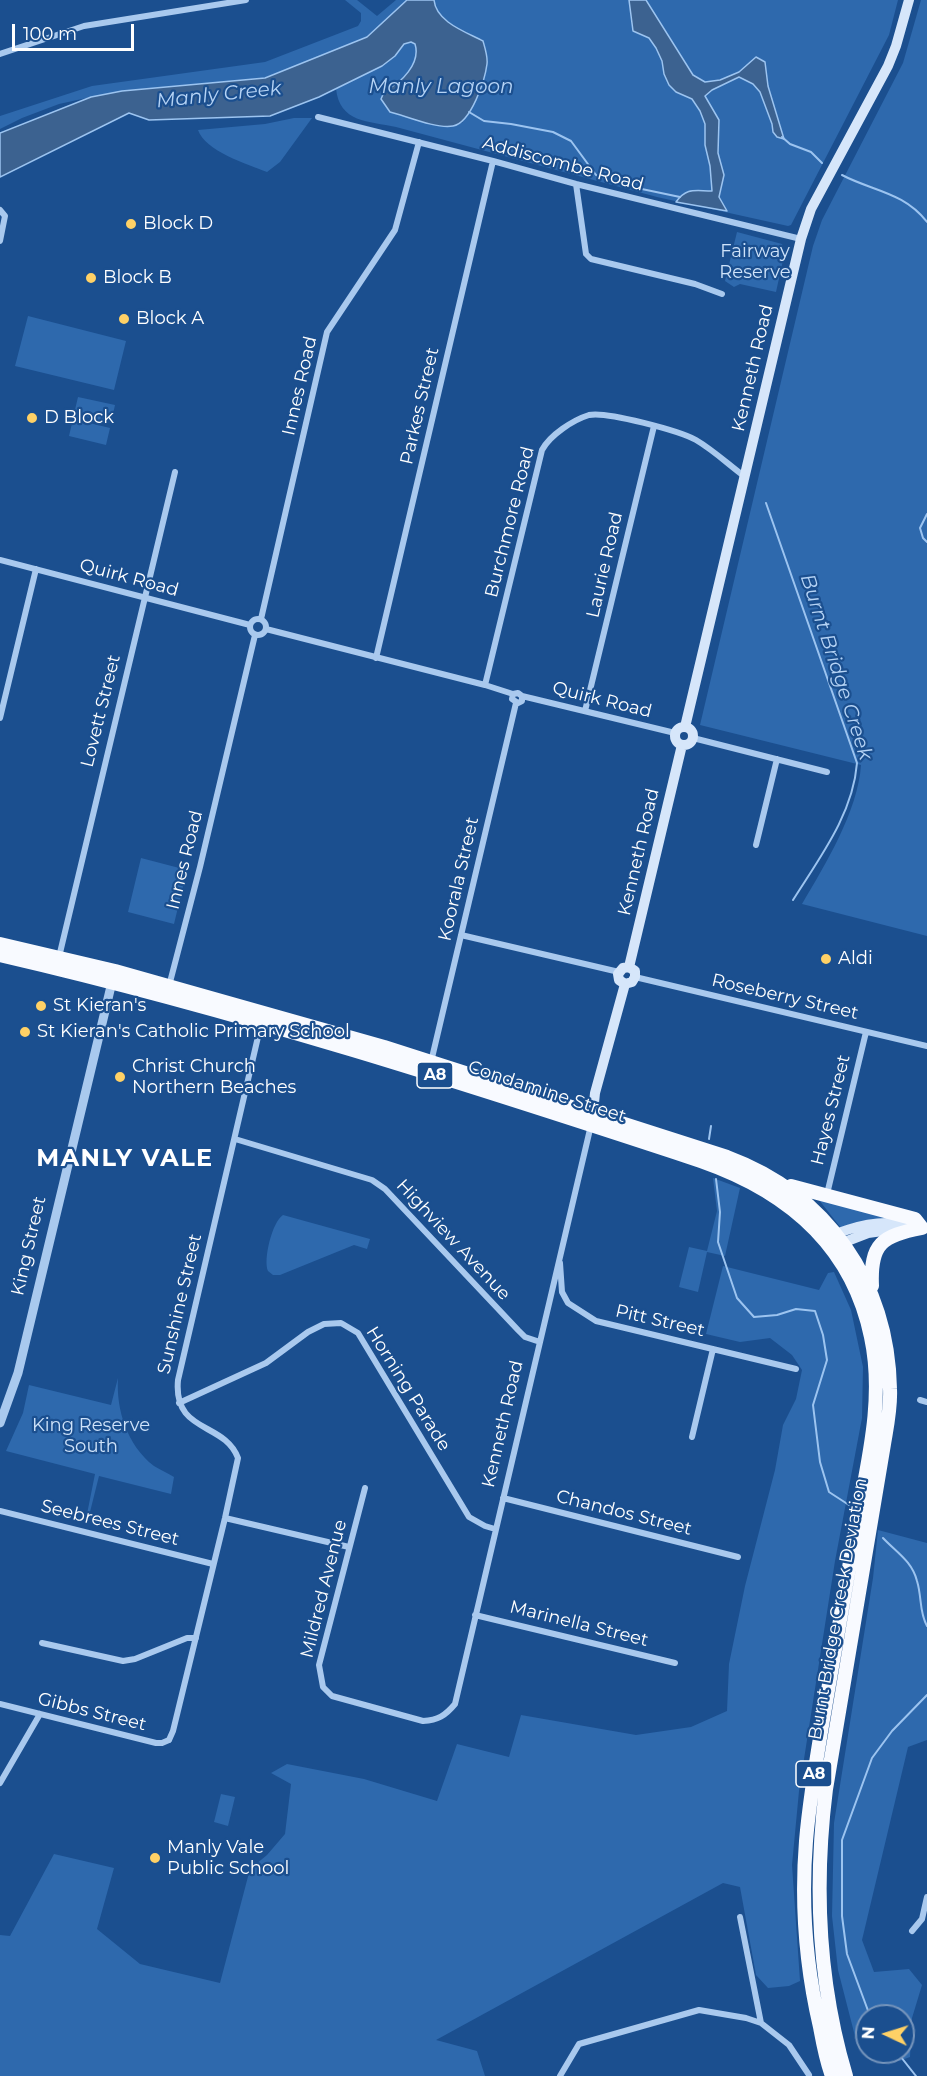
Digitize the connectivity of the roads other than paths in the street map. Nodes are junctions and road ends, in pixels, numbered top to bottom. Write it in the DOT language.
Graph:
graph roads {
  1 [pos="199,0"];
  2 [pos="246,0"];
  3 [pos="909,0"];
  4 [pos="200,9"];
  5 [pos="0,54"];
  6 [pos="318,117"];
  7 [pos="419,142"];
  8 [pos="493,161"];
  9 [pos="576,184"];
  10 [pos="0,210"];
  11 [pos="801,239"];
  12 [pos="0,241"];
  13 [pos="722,294"];
  14 [pos="654,426"];
  15 [pos="175,472"];
  16 [pos="744,476"];
  17 [pos="0,560"];
  18 [pos="36,569"];
  19 [pos="144,598"];
  20 [pos="261,619"];
  21 [pos="250,625"];
  22 [pos="266,629"];
  23 [pos="255,635"];
  24 [pos="376,657"];
  25 [pos="485,685"];
  26 [pos="513,694"];
  27 [pos="522,696"];
  28 [pos="516,703"];
  29 [pos="585,711"];
  30 [pos="0,718"];
  31 [pos="680,730"];
  32 [pos="693,738"];
  33 [pos="682,745"];
  34 [pos="777,759"];
  35 [pos="827,772"];
  36 [pos="756,845"];
  37 [pos="462,935"];
  38 [pos="0,944"];
  39 [pos="0,955"];
  40 [pos="59,957"];
  41 [pos="624,970"];
  42 [pos="113,976"];
  43 [pos="635,977"];
  44 [pos="625,984"];
  45 [pos="169,986"];
  46 [pos="262,1024"];
  47 [pos="866,1032"];
  48 [pos="927,1046"];
  49 [pos="431,1062"];
  50 [pos="592,1119"];
  51 [pos="235,1139"];
  52 [pos="716,1160"];
  53 [pos="780,1182"];
  54 [pos="826,1196"];
  55 [pos="925,1228"];
  56 [pos="836,1240"];
  57 [pos="560,1257"];
  58 [pos="873,1294"];
  59 [pos="540,1342"];
  60 [pos="712,1349"];
  61 [pos="796,1369"];
  62 [pos="178,1403"];
  63 [pos="0,1423"];
  64 [pos="692,1437"];
  65 [pos="365,1488"];
  66 [pos="503,1498"];
  67 [pos="0,1511"];
  68 [pos="225,1518"];
  69 [pos="495,1529"];
  70 [pos="349,1547"];
  71 [pos="738,1557"];
  72 [pos="213,1564"];
  73 [pos="475,1615"];
  74 [pos="196,1638"];
  75 [pos="42,1643"];
  76 [pos="675,1663"];
  77 [pos="0,1704"];
  78 [pos="40,1714"];
  79 [pos="434,1721"];
  80 [pos="169,1740"];
  81 [pos="176,1745"];
  82 [pos="0,1783"];
  83 [pos="927,1897"];
  84 [pos="740,1917"];
  85 [pos="912,1931"];
  86 [pos="761,2023"];
  87 [pos="809,2075"];
  88 [pos="560,2076"];
  89 [pos="832,2076"];
  90 [pos="846,2076"];
  1 -- 4 [label="street"];
  2 -- 4 [label="street"];
  3 -- 11 [label="main road, Kenneth Road"];
  4 -- 5 [label="street"];
  6 -- 7 [label="street, Addiscombe Road"];
  7 -- 8 [label="street, Addiscombe Road"];
  7 -- 20 [label="street, Innes Road"];
  8 -- 9 [label="street, Addiscombe Road"];
  8 -- 24 [label="street, Parkes Street"];
  9 -- 11 [label="street, Addiscombe Road"];
  9 -- 13 [label="street"];
  10 -- 12 [label="street"];
  11 -- 16 [label="main road, Kenneth Road"];
  14 -- 16 [label="street, Burchmore Road"];
  14 -- 25 [label="street, Burchmore Road"];
  14 -- 29 [label="street, Laurie Road"];
  15 -- 19 [label="street, Lovett Street"];
  16 -- 31 [label="main road, Kenneth Road"];
  17 -- 18 [label="street, Quirk Road"];
  18 -- 19 [label="street, Quirk Road"];
  18 -- 30 [label="street"];
  19 -- 21 [label="street, Quirk Road"];
  19 -- 40 [label="street, Lovett Street"];
  20 -- 21 [label="street"];
  20 -- 22 [label="street"];
  21 -- 23 [label="street"];
  22 -- 23 [label="street"];
  22 -- 24 [label="street"];
  23 -- 45 [label="street, Innes Road"];
  24 -- 25 [label="street"];
  25 -- 26 [label="street"];
  26 -- 27 [label="street"];
  26 -- 28 [label="street"];
  27 -- 28 [label="street"];
  27 -- 29 [label="street, Quirk Road"];
  28 -- 37 [label="street, Koorala Street"];
  29 -- 31 [label="street, Quirk Road"];
  31 -- 32 [label="main road"];
  31 -- 33 [label="main road"];
  32 -- 33 [label="main road"];
  32 -- 34 [label="street"];
  33 -- 41 [label="main road, Kenneth Road"];
  34 -- 35 [label="street"];
  34 -- 36 [label="street"];
  37 -- 41 [label="street"];
  37 -- 49 [label="street, Koorala Street"];
  38 -- 40 [label="highway, Condamine Street / A8"];
  39 -- 42 [label="highway, Condamine Street / A8"];
  40 -- 42 [label="highway, Condamine Street / A8"];
  41 -- 43 [label="main road"];
  41 -- 44 [label="main road"];
  42 -- 45 [label="highway, Condamine Street / A8"];
  42 -- 46 [label="highway, Condamine Street / A8"];
  42 -- 63 [label="street, King Street"];
  43 -- 44 [label="main road"];
  43 -- 47 [label="street, Roseberry Street"];
  44 -- 50 [label="main road, Kenneth Road"];
  45 -- 49 [label="highway, Condamine Street / A8"];
  46 -- 50 [label="highway, Condamine Street / A8"];
  46 -- 51 [label="street, Sunshine Street"];
  47 -- 48 [label="street, Roseberry Street"];
  47 -- 54 [label="street, Hayes Street"];
  49 -- 50 [label="highway, Condamine Street / A8"];
  50 -- 52 [label="highway, Condamine Street / A8"];
  50 -- 57 [label="street, Kenneth Road"];
  51 -- 59 [label="street, Highview Avenue"];
  51 -- 62 [label="street, Sunshine Street"];
  52 -- 53 [label="highway, Condamine Street / A8"];
  52 -- 56 [label="highway, Condamine Street / A8"];
  53 -- 54 [label="highway"];
  53 -- 56 [label="highway, Burnt Bridge Creek Deviation / A8"];
  54 -- 55 [label="highway"];
  55 -- 56 [label="main road"];
  55 -- 58 [label="highway"];
  56 -- 58 [label="highway, Burnt Bridge Creek Deviation / A8"];
  56 -- 89 [label="highway, Burnt Bridge Creek Deviation / A8"];
  57 -- 59 [label="street, Kenneth Road"];
  57 -- 60 [label="street, Pitt Street"];
  58 -- 90 [label="highway, Burnt Bridge Creek Deviation / A8"];
  59 -- 66 [label="street, Kenneth Road"];
  60 -- 61 [label="street, Pitt Street"];
  60 -- 64 [label="street"];
  62 -- 68 [label="street"];
  62 -- 69 [label="street, Horning Parade"];
  65 -- 70 [label="street, Mildred Avenue"];
  66 -- 69 [label="street, Kenneth Road"];
  66 -- 71 [label="street, Chandos Street"];
  67 -- 72 [label="street, Seebrees Street"];
  68 -- 70 [label="street"];
  68 -- 72 [label="street"];
  69 -- 73 [label="street, Kenneth Road"];
  70 -- 79 [label="street, Mildred Avenue"];
  72 -- 74 [label="street"];
  73 -- 76 [label="street, Marinella Street"];
  73 -- 79 [label="street, Kenneth Road"];
  74 -- 75 [label="street"];
  74 -- 80 [label="street"];
  77 -- 78 [label="street, Gibbs Street"];
  78 -- 80 [label="street, Gibbs Street"];
  78 -- 82 [label="street"];
  80 -- 81 [label="street, Gibbs Street"];
  83 -- 85 [label="street"];
  84 -- 86 [label="street"];
  86 -- 87 [label="street"];
  86 -- 88 [label="street"];
}
